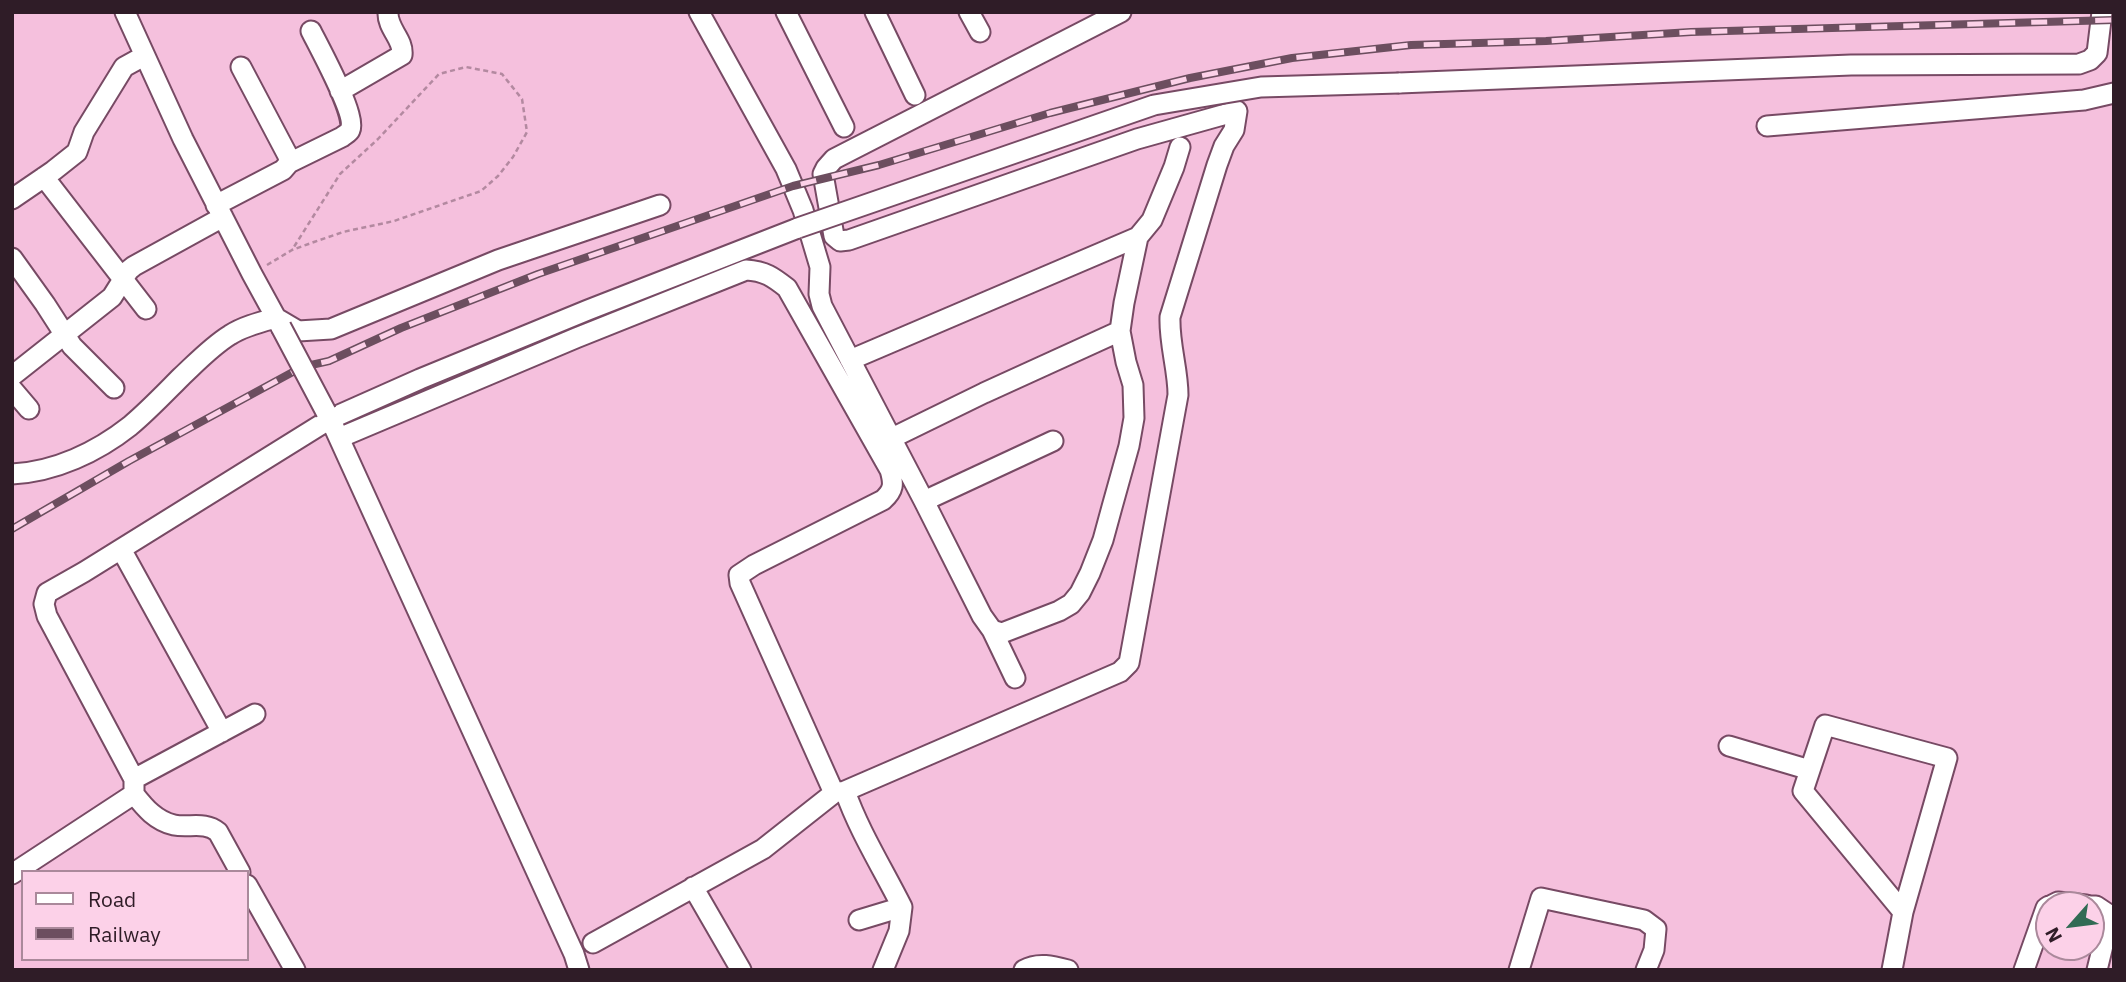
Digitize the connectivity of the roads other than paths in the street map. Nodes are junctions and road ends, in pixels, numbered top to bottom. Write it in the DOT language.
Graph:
graph roads {
  1 [pos="125,12"];
  2 [pos="387,12"];
  3 [pos="699,12"];
  4 [pos="786,12"];
  5 [pos="875,12"];
  6 [pos="970,12"];
  7 [pos="1121,12"];
  8 [pos="2102,12"];
  9 [pos="311,31"];
  10 [pos="980,32"];
  11 [pos="144,56"];
  12 [pos="241,67"];
  13 [pos="340,91"];
  14 [pos="2114,93"];
  15 [pos="915,96"];
  16 [pos="1767,126"];
  17 [pos="844,127"];
  18 [pos="1180,147"];
  19 [pos="289,163"];
  20 [pos="44,177"];
  21 [pos="12,198"];
  22 [pos="660,205"];
  23 [pos="220,211"];
  24 [pos="1138,237"];
  25 [pos="12,258"];
  26 [pos="124,279"];
  27 [pos="146,309"];
  28 [pos="279,322"];
  29 [pos="1120,331"];
  30 [pos="65,334"];
  31 [pos="850,360"];
  32 [pos="12,376"];
  33 [pos="12,388"];
  34 [pos="114,388"];
  35 [pos="29,410"];
  36 [pos="328,416"];
  37 [pos="339,438"];
  38 [pos="892,438"];
  39 [pos="1053,441"];
  40 [pos="12,474"];
  41 [pos="924,500"];
  42 [pos="121,549"];
  43 [pos="992,631"];
  44 [pos="1016,678"];
  45 [pos="255,714"];
  46 [pos="222,732"];
  47 [pos="1729,746"];
  48 [pos="1810,770"];
  49 [pos="134,786"];
  50 [pos="840,792"];
  51 [pos="239,870"];
  52 [pos="12,874"];
  53 [pos="248,887"];
  54 [pos="693,887"];
  55 [pos="902,906"];
  56 [pos="1903,912"];
  57 [pos="2105,913"];
  58 [pos="859,920"];
  59 [pos="2114,932"];
  60 [pos="2105,937"];
  61 [pos="2035,938"];
  62 [pos="593,943"];
  63 [pos="295,970"];
  64 [pos="579,970"];
  65 [pos="741,970"];
  66 [pos="883,970"];
  67 [pos="1024,970"];
  68 [pos="1068,970"];
  69 [pos="1519,970"];
  70 [pos="1646,970"];
  71 [pos="1892,970"];
  72 [pos="2024,970"];
  73 [pos="2104,970"];
  1 -- 11 [label="street"];
  2 -- 13 [label="street"];
  3 -- 31 [label="street"];
  4 -- 17 [label="street"];
  5 -- 15 [label="street"];
  6 -- 10 [label="street"];
  7 -- 50 [label="street"];
  8 -- 36 [label="street, bridge"];
  9 -- 13 [label="street"];
  11 -- 20 [label="street"];
  11 -- 23 [label="street"];
  12 -- 19 [label="street"];
  13 -- 19 [label="street"];
  14 -- 16 [label="street"];
  18 -- 24 [label="street"];
  19 -- 23 [label="street"];
  20 -- 21 [label="street"];
  20 -- 26 [label="street"];
  22 -- 28 [label="street"];
  23 -- 26 [label="street"];
  23 -- 28 [label="street"];
  24 -- 29 [label="street"];
  24 -- 31 [label="street"];
  25 -- 30 [label="street"];
  26 -- 27 [label="street"];
  26 -- 30 [label="street"];
  28 -- 36 [label="street, bridge"];
  28 -- 40 [label="street"];
  29 -- 38 [label="street"];
  29 -- 43 [label="street"];
  30 -- 32 [label="street"];
  30 -- 34 [label="street"];
  31 -- 38 [label="street"];
  33 -- 35 [label="street"];
  36 -- 37 [label="street"];
  36 -- 42 [label="street"];
  37 -- 50 [label="street"];
  37 -- 64 [label="street"];
  38 -- 41 [label="street"];
  39 -- 41 [label="street"];
  41 -- 43 [label="street"];
  42 -- 46 [label="street"];
  42 -- 49 [label="street"];
  43 -- 44 [label="street"];
  45 -- 46 [label="street"];
  46 -- 49 [label="street"];
  47 -- 48 [label="street"];
  48 -- 56 [label="street"];
  48 -- 56 [label="street"];
  49 -- 51 [label="street"];
  49 -- 52 [label="street"];
  50 -- 54 [label="street"];
  50 -- 55 [label="street"];
  53 -- 63 [label="street"];
  54 -- 62 [label="street"];
  54 -- 65 [label="street"];
  55 -- 58 [label="street"];
  55 -- 66 [label="street"];
  56 -- 71 [label="street"];
  57 -- 60 [label="street"];
  59 -- 73 [label="street"];
  61 -- 72 [label="street"];
  67 -- 68 [label="street"];
  69 -- 70 [label="street"];
}
